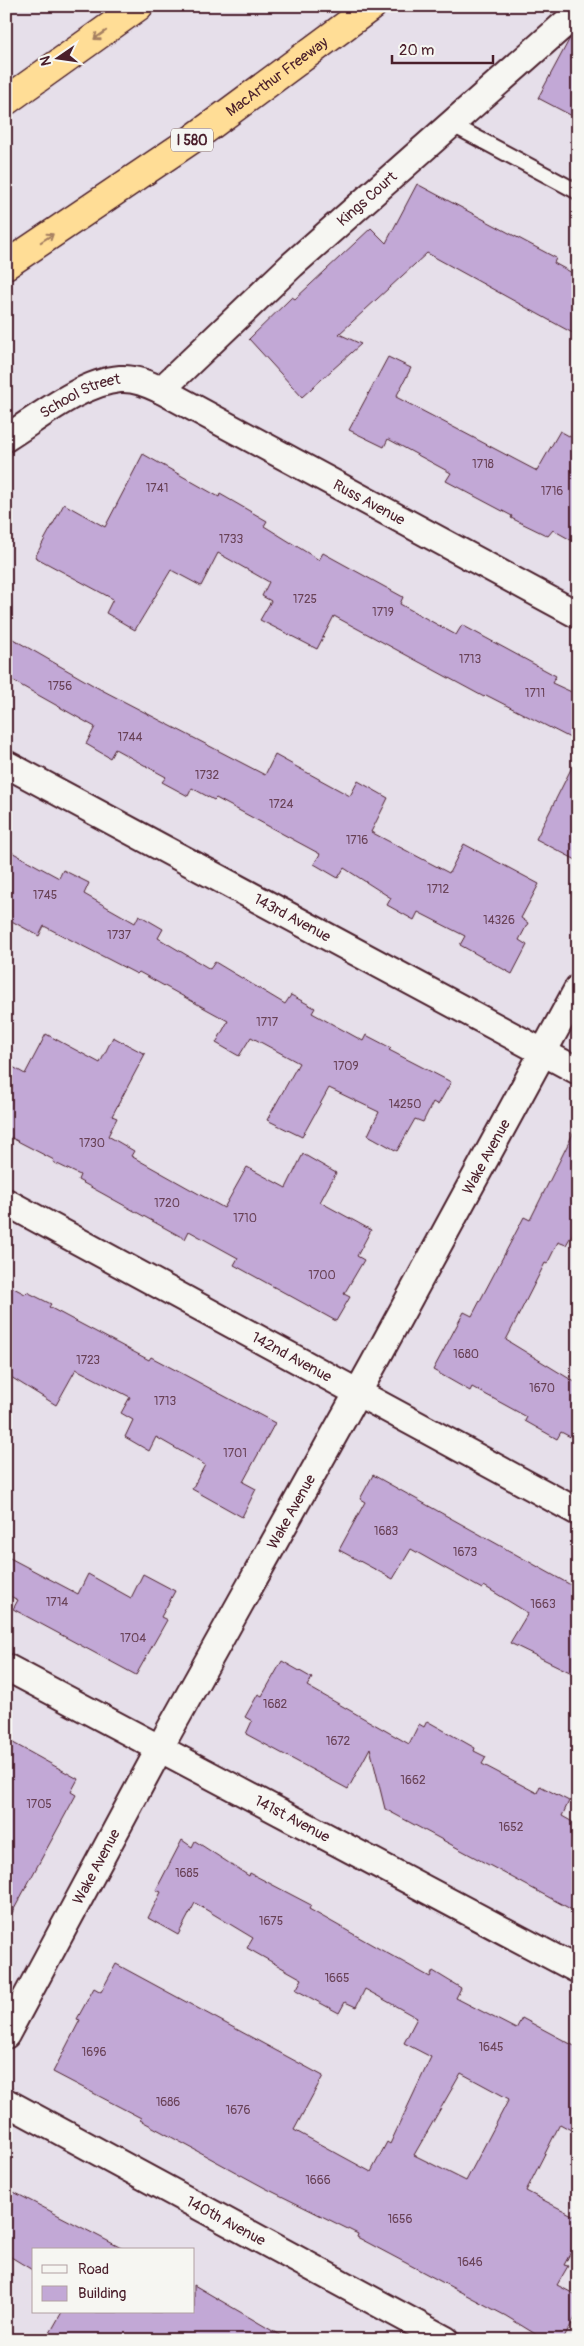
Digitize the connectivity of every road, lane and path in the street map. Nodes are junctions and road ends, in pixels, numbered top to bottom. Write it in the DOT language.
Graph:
graph roads {
  1 [pos="139,6"];
  2 [pos="372,6"];
  3 [pos="578,12"];
  4 [pos="6,100"];
  5 [pos="451,124"];
  6 [pos="578,192"];
  7 [pos="6,265"];
  8 [pos="161,390"];
  9 [pos="6,438"];
  10 [pos="578,615"];
  11 [pos="6,764"];
  12 [pos="578,988"];
  13 [pos="544,1052"];
  14 [pos="578,1071"];
  15 [pos="6,1202"];
  16 [pos="357,1391"];
  17 [pos="578,1512"];
  18 [pos="6,1667"];
  19 [pos="160,1748"];
  20 [pos="578,1970"];
  21 [pos="6,2035"];
  22 [pos="6,2102"];
  23 [pos="446,2340"];
  1 -- 4 [label="highway, one-way"];
  7 -- 2 [label="highway, MacArthur Freeway / I 580, one-way"];
  3 -- 5 [label="street, Kings Court"];
  5 -- 6 [label="lane"];
  5 -- 8 [label="street, Kings Court"];
  8 -- 9 [label="street, School Street"];
  8 -- 10 [label="street, Russ Avenue"];
  11 -- 13 [label="street, 143rd Avenue"];
  12 -- 13 [label="street, Wake Avenue"];
  13 -- 14 [label="street, 143rd Avenue"];
  13 -- 16 [label="street, Wake Avenue"];
  15 -- 16 [label="street, 142nd Avenue"];
  16 -- 17 [label="street, 142nd Avenue"];
  16 -- 19 [label="street, Wake Avenue"];
  18 -- 19 [label="street, 141st Avenue"];
  19 -- 20 [label="street, 141st Avenue"];
  19 -- 21 [label="street, Wake Avenue"];
  22 -- 23 [label="street, 140th Avenue"];
}
